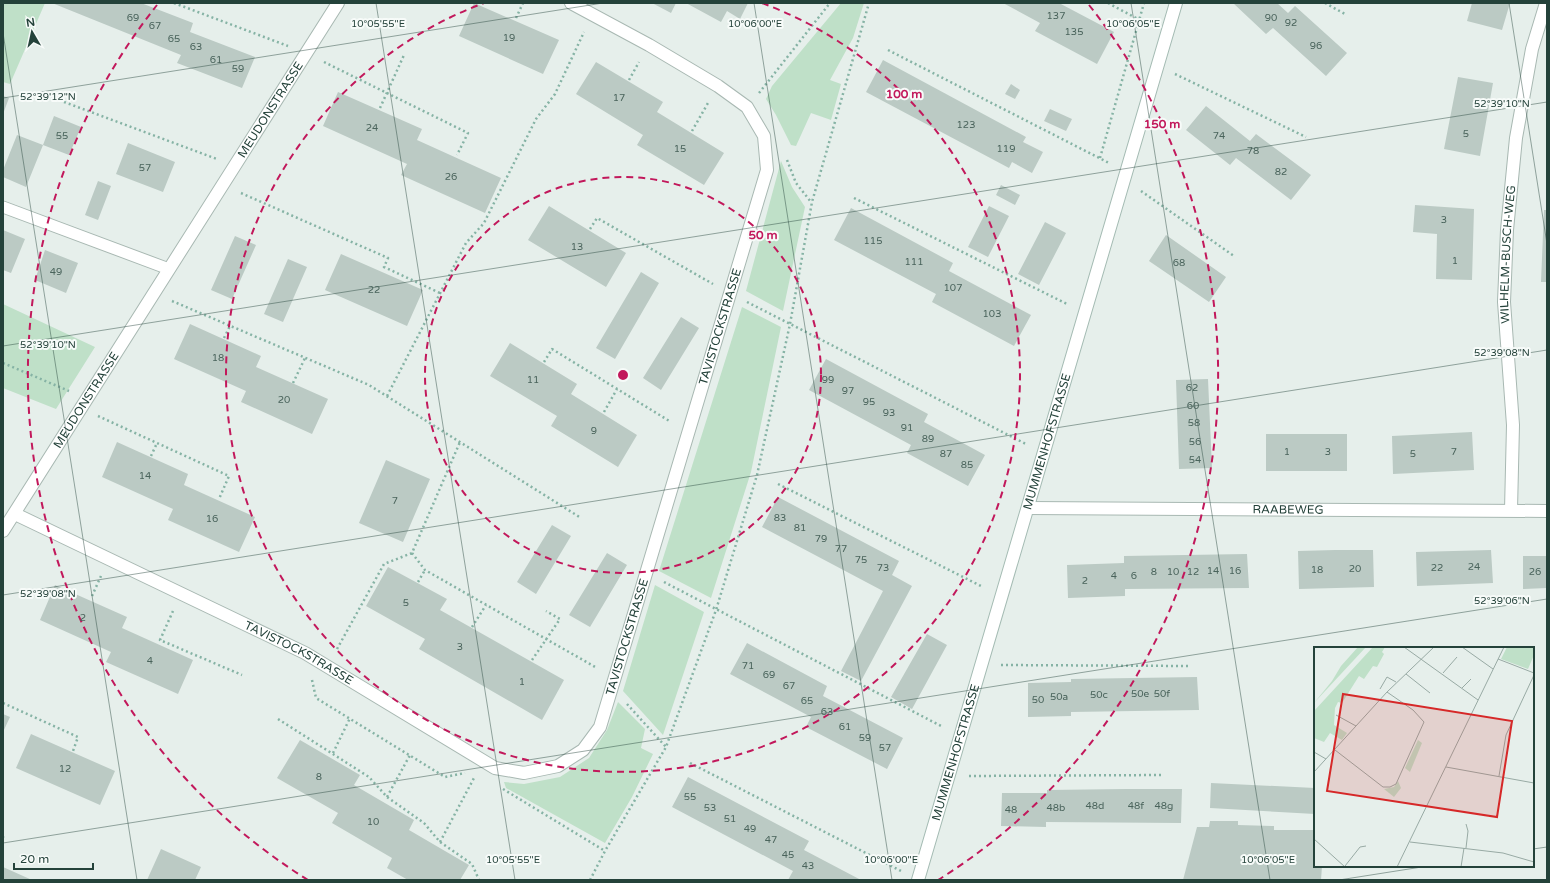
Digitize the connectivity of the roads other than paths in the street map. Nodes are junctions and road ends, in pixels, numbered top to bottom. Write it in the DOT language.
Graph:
graph roads {
  1 [pos="338,3"];
  2 [pos="571,3"];
  3 [pos="1176,3"];
  4 [pos="1546,3"];
  5 [pos="3,207"];
  6 [pos="169,269"];
  7 [pos="1028,508"];
  8 [pos="1512,510"];
  9 [pos="1547,511"];
  10 [pos="15,514"];
  11 [pos="3,531"];
  12 [pos="918,880"];
  1 -- 6 [label="street, MEUDONSTRASSE"];
  2 -- 10 [label="street, TAVISTOCKSTRASSE"];
  3 -- 7 [label="street, MUMMENHOFSTRASSE"];
  4 -- 8 [label="street, WILHELM-BUSCH-WEG"];
  5 -- 6 [label="lane"];
  6 -- 10 [label="street, MEUDONSTRASSE"];
  7 -- 8 [label="street, RAABEWEG"];
  7 -- 12 [label="street, MUMMENHOFSTRASSE"];
  8 -- 9 [label="street, RAABEWEG"];
  10 -- 11 [label="street, MEUDONSTRASSE"];
}
